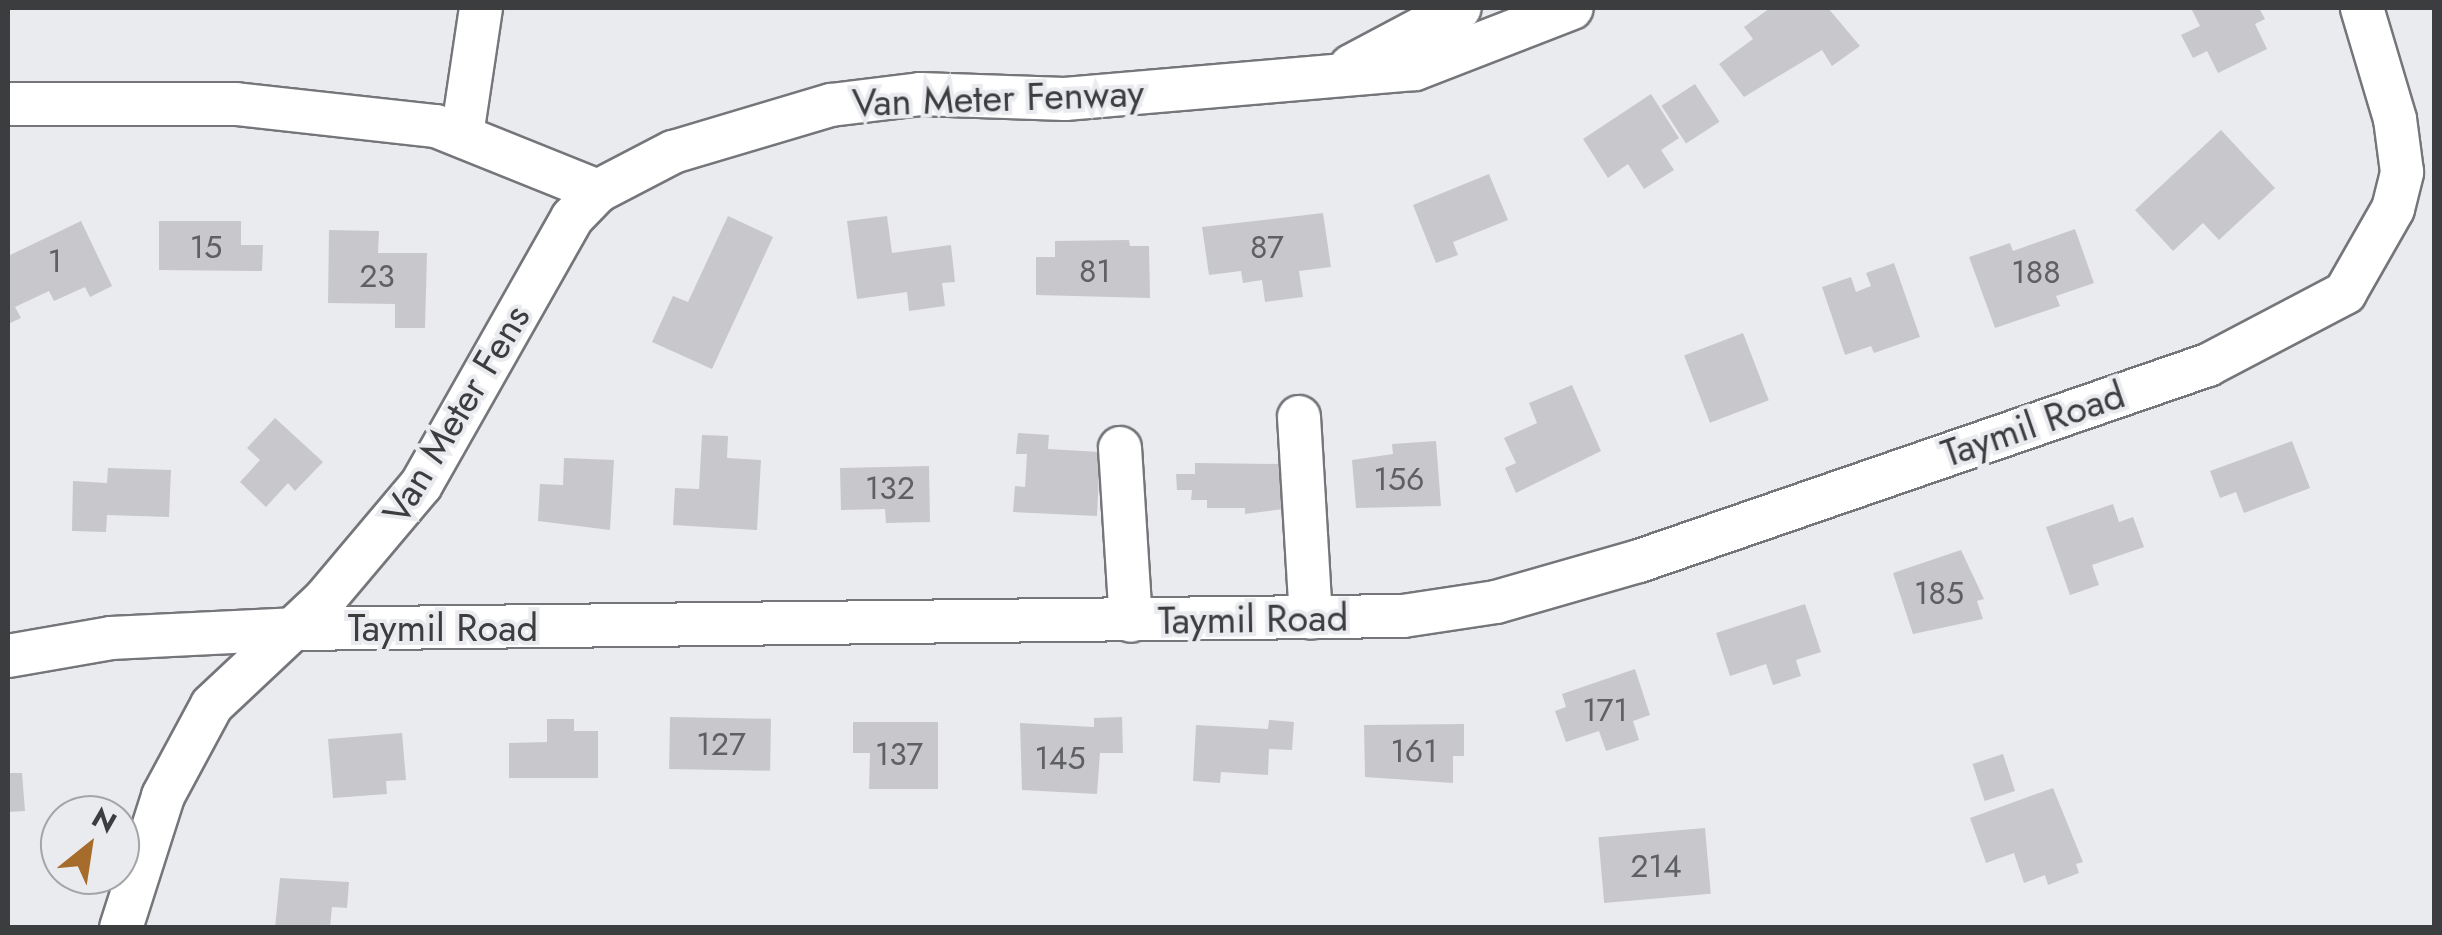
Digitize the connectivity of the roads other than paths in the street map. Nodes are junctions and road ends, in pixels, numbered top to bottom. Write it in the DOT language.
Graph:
graph roads {
  1 [pos="481,8"];
  2 [pos="1460,8"];
  3 [pos="1572,8"];
  4 [pos="2362,8"];
  5 [pos="1324,80"];
  6 [pos="8,104"];
  7 [pos="462,135"];
  8 [pos="598,190"];
  9 [pos="1299,417"];
  10 [pos="1120,448"];
  11 [pos="1311,618"];
  12 [pos="1131,621"];
  13 [pos="293,629"];
  14 [pos="8,656"];
  15 [pos="121,928"];
  1 -- 7 [label="street"];
  2 -- 5 [label="street, Van Meter Fenway"];
  3 -- 5 [label="street"];
  4 -- 11 [label="street, Taymil Road"];
  5 -- 8 [label="street, Van Meter Fenway"];
  6 -- 7 [label="street"];
  7 -- 8 [label="street"];
  8 -- 13 [label="street, Van Meter Fens"];
  9 -- 11 [label="street"];
  10 -- 12 [label="street"];
  11 -- 12 [label="street, Taymil Road"];
  12 -- 13 [label="street, Taymil Road"];
  13 -- 14 [label="street, Taymil Road"];
  13 -- 15 [label="street, Van Meter Fens"];
}
